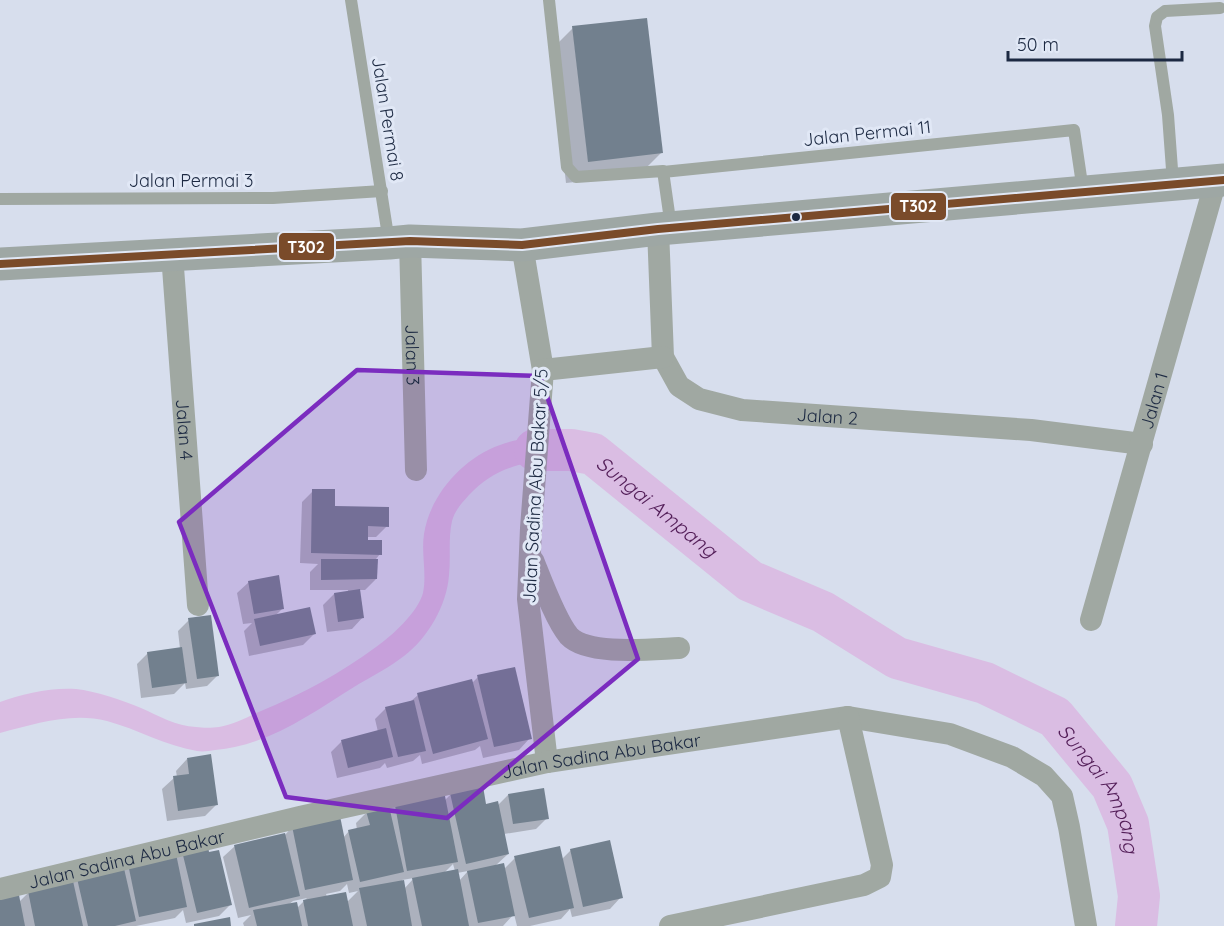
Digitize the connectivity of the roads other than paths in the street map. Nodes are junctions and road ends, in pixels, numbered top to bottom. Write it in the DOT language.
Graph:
graph roads {
  1 [pos="351,0"];
  2 [pos="549,0"];
  3 [pos="1220,8"];
  4 [pos="663,172"];
  5 [pos="1220,180"];
  6 [pos="1173,184"];
  7 [pos="382,191"];
  8 [pos="1084,192"];
  9 [pos="0,199"];
  10 [pos="665,228"];
  11 [pos="400,242"];
  12 [pos="522,245"];
  13 [pos="172,254"];
  14 [pos="0,264"];
  15 [pos="663,357"];
  16 [pos="543,370"];
  17 [pos="1142,444"];
  18 [pos="416,470"];
  19 [pos="530,553"];
  20 [pos="198,605"];
  21 [pos="1091,621"];
  22 [pos="679,648"];
  23 [pos="848,717"];
  24 [pos="547,762"];
  25 [pos="0,889"];
  26 [pos="670,926"];
  27 [pos="1086,926"];
  1 -- 7 [label="lane, Jalan Permai 8"];
  2 -- 4 [label="lane, Jalan Permai 11"];
  3 -- 6 [label="lane"];
  4 -- 8 [label="lane, Jalan Permai 11"];
  4 -- 10 [label="lane"];
  5 -- 6 [label="street"];
  5 -- 17 [label="street, Jalan 1"];
  6 -- 8 [label="street"];
  7 -- 9 [label="lane, Jalan Permai 3"];
  7 -- 11 [label="lane, Jalan Permai 8"];
  8 -- 10 [label="street"];
  10 -- 12 [label="street"];
  10 -- 15 [label="street, Jalan 2"];
  11 -- 12 [label="street"];
  11 -- 13 [label="street"];
  11 -- 18 [label="street, Jalan 3"];
  12 -- 16 [label="street, Jalan Sadina Abu Bakar 5/5"];
  13 -- 14 [label="street"];
  13 -- 20 [label="street, Jalan 4"];
  15 -- 16 [label="street"];
  15 -- 17 [label="street, Jalan 2"];
  16 -- 19 [label="street, Jalan Sadina Abu Bakar 5/5"];
  17 -- 21 [label="street, Jalan 1"];
  19 -- 22 [label="street"];
  19 -- 24 [label="street, Jalan Sadina Abu Bakar 5/5"];
  23 -- 24 [label="street, Jalan Sadina Abu Bakar"];
  23 -- 26 [label="street"];
  23 -- 27 [label="street, Jalan Sadina Abu Bakar"];
  24 -- 25 [label="street, Jalan Sadina Abu Bakar"];
}
